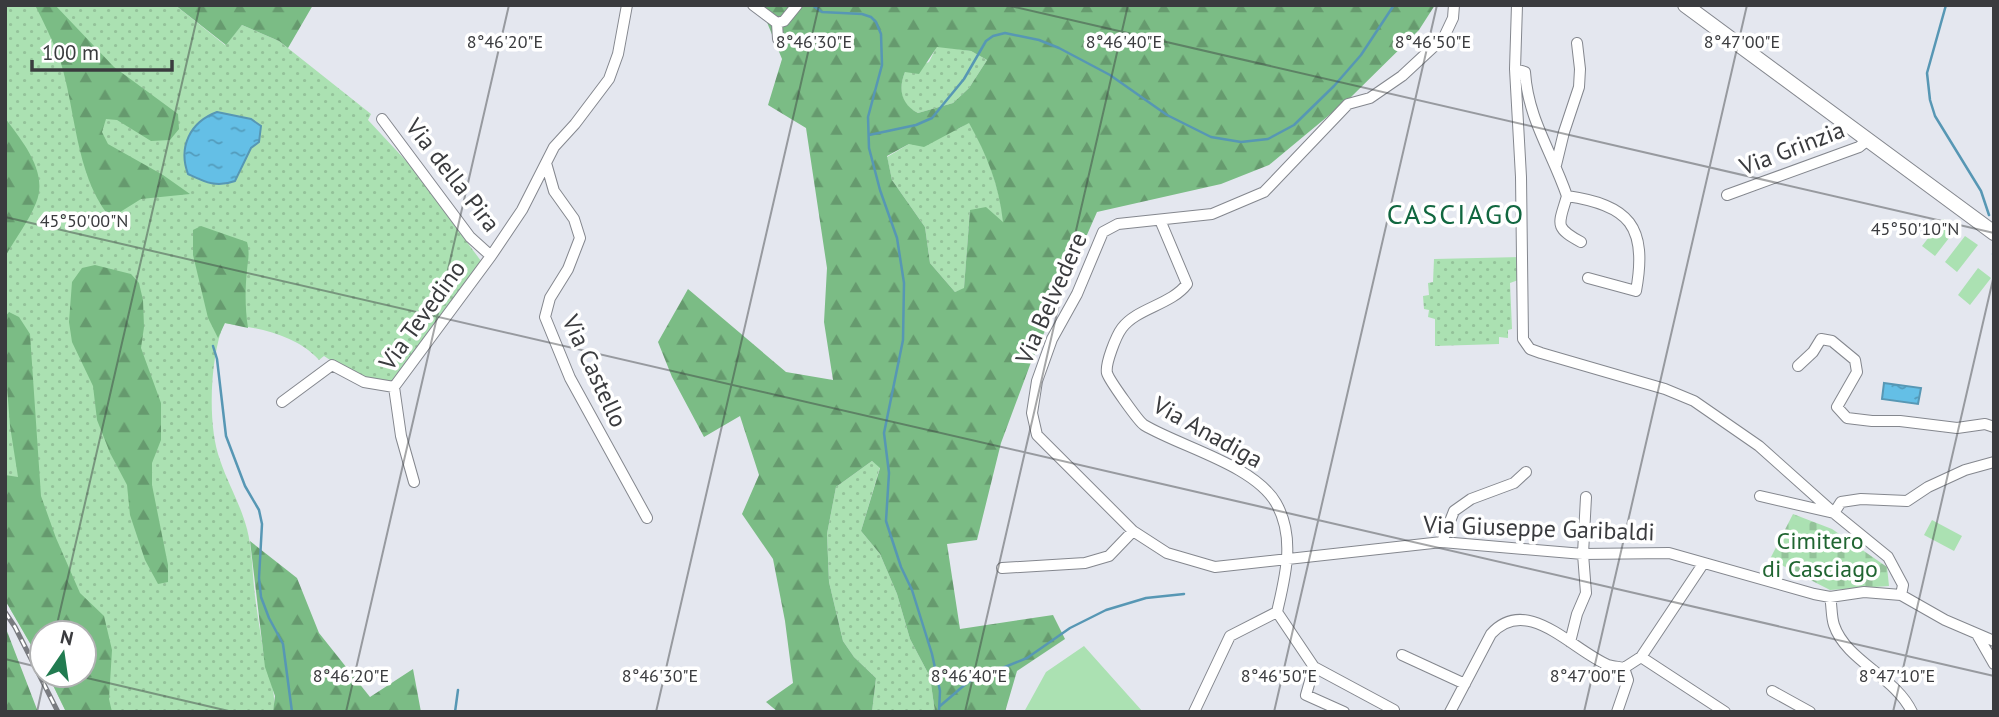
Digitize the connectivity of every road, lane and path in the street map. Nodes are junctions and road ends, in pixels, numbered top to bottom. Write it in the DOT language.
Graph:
graph roads {
  1 [pos="627,5"];
  2 [pos="753,5"];
  3 [pos="1454,5"];
  4 [pos="1517,5"];
  5 [pos="1685,5"];
  6 [pos="797,6"];
  7 [pos="777,23"];
  8 [pos="778,39"];
  9 [pos="1577,43"];
  10 [pos="1515,69"];
  11 [pos="382,118"];
  12 [pos="1869,139"];
  13 [pos="546,163"];
  14 [pos="1556,165"];
  15 [pos="1567,195"];
  16 [pos="1727,195"];
  17 [pos="1160,220"];
  18 [pos="1991,231"];
  19 [pos="1581,242"];
  20 [pos="491,256"];
  21 [pos="1588,278"];
  22 [pos="1798,366"];
  23 [pos="394,387"];
  24 [pos="282,401"];
  25 [pos="1994,427"];
  26 [pos="1994,462"];
  27 [pos="1525,472"];
  28 [pos="414,482"];
  29 [pos="1760,496"];
  30 [pos="1586,497"];
  31 [pos="1834,513"];
  32 [pos="647,518"];
  33 [pos="1133,531"];
  34 [pos="1442,542"];
  35 [pos="1583,554"];
  36 [pos="1289,558"];
  37 [pos="1703,564"];
  38 [pos="1002,568"];
  39 [pos="1900,595"];
  40 [pos="1830,597"];
  41 [pos="1277,612"];
  42 [pos="1978,636"];
  43 [pos="1994,640"];
  44 [pos="1570,642"];
  45 [pos="1402,655"];
  46 [pos="1640,657"];
  47 [pos="1994,664"];
  48 [pos="1314,667"];
  49 [pos="1624,668"];
  50 [pos="1465,684"];
  51 [pos="1772,691"];
  52 [pos="1395,711"];
  53 [pos="1194,712"];
  54 [pos="1344,712"];
  55 [pos="1450,712"];
  56 [pos="1616,712"];
  57 [pos="1725,712"];
  58 [pos="1810,712"];
  59 [pos="1912,712"];
  1 -- 13 [label="street"];
  2 -- 7 [label="street"];
  3 -- 17 [label="street, Via Belvedere"];
  4 -- 10 [label="street"];
  5 -- 12 [label="main road"];
  6 -- 7 [label="street"];
  7 -- 8 [label="street"];
  9 -- 14 [label="street"];
  10 -- 14 [label="street"];
  10 -- 31 [label="street"];
  11 -- 20 [label="street, Via della Pira"];
  12 -- 16 [label="street, Via Grinzia"];
  12 -- 18 [label="main road"];
  13 -- 20 [label="street"];
  13 -- 32 [label="street, Via Castello"];
  14 -- 15 [label="street"];
  15 -- 19 [label="street"];
  15 -- 21 [label="street"];
  17 -- 33 [label="street, Via Belvedere"];
  17 -- 36 [label="street, Via Anadiga"];
  20 -- 23 [label="street, Via Tevedino"];
  22 -- 25 [label="street"];
  23 -- 24 [label="street"];
  23 -- 28 [label="street, Via Tevedino"];
  26 -- 31 [label="street"];
  27 -- 34 [label="street"];
  29 -- 31 [label="street"];
  30 -- 35 [label="street"];
  31 -- 39 [label="street"];
  33 -- 36 [label="street, Via Belvedere"];
  33 -- 38 [label="street"];
  34 -- 35 [label="street, Via Giuseppe Garibaldi"];
  34 -- 36 [label="street, Via Giuseppe Garibaldi"];
  35 -- 37 [label="street, Via Giuseppe Garibaldi"];
  35 -- 44 [label="street"];
  36 -- 41 [label="street"];
  37 -- 40 [label="street, Via Giuseppe Garibaldi"];
  37 -- 46 [label="street"];
  39 -- 40 [label="street"];
  39 -- 42 [label="street"];
  40 -- 59 [label="street"];
  41 -- 48 [label="street"];
  41 -- 53 [label="street"];
  42 -- 43 [label="street"];
  42 -- 47 [label="street"];
  44 -- 49 [label="street"];
  44 -- 50 [label="street"];
  45 -- 50 [label="street"];
  46 -- 49 [label="street"];
  46 -- 57 [label="street"];
  48 -- 52 [label="street"];
  48 -- 54 [label="street"];
  49 -- 56 [label="street"];
  50 -- 55 [label="street"];
  51 -- 58 [label="street"];
}
